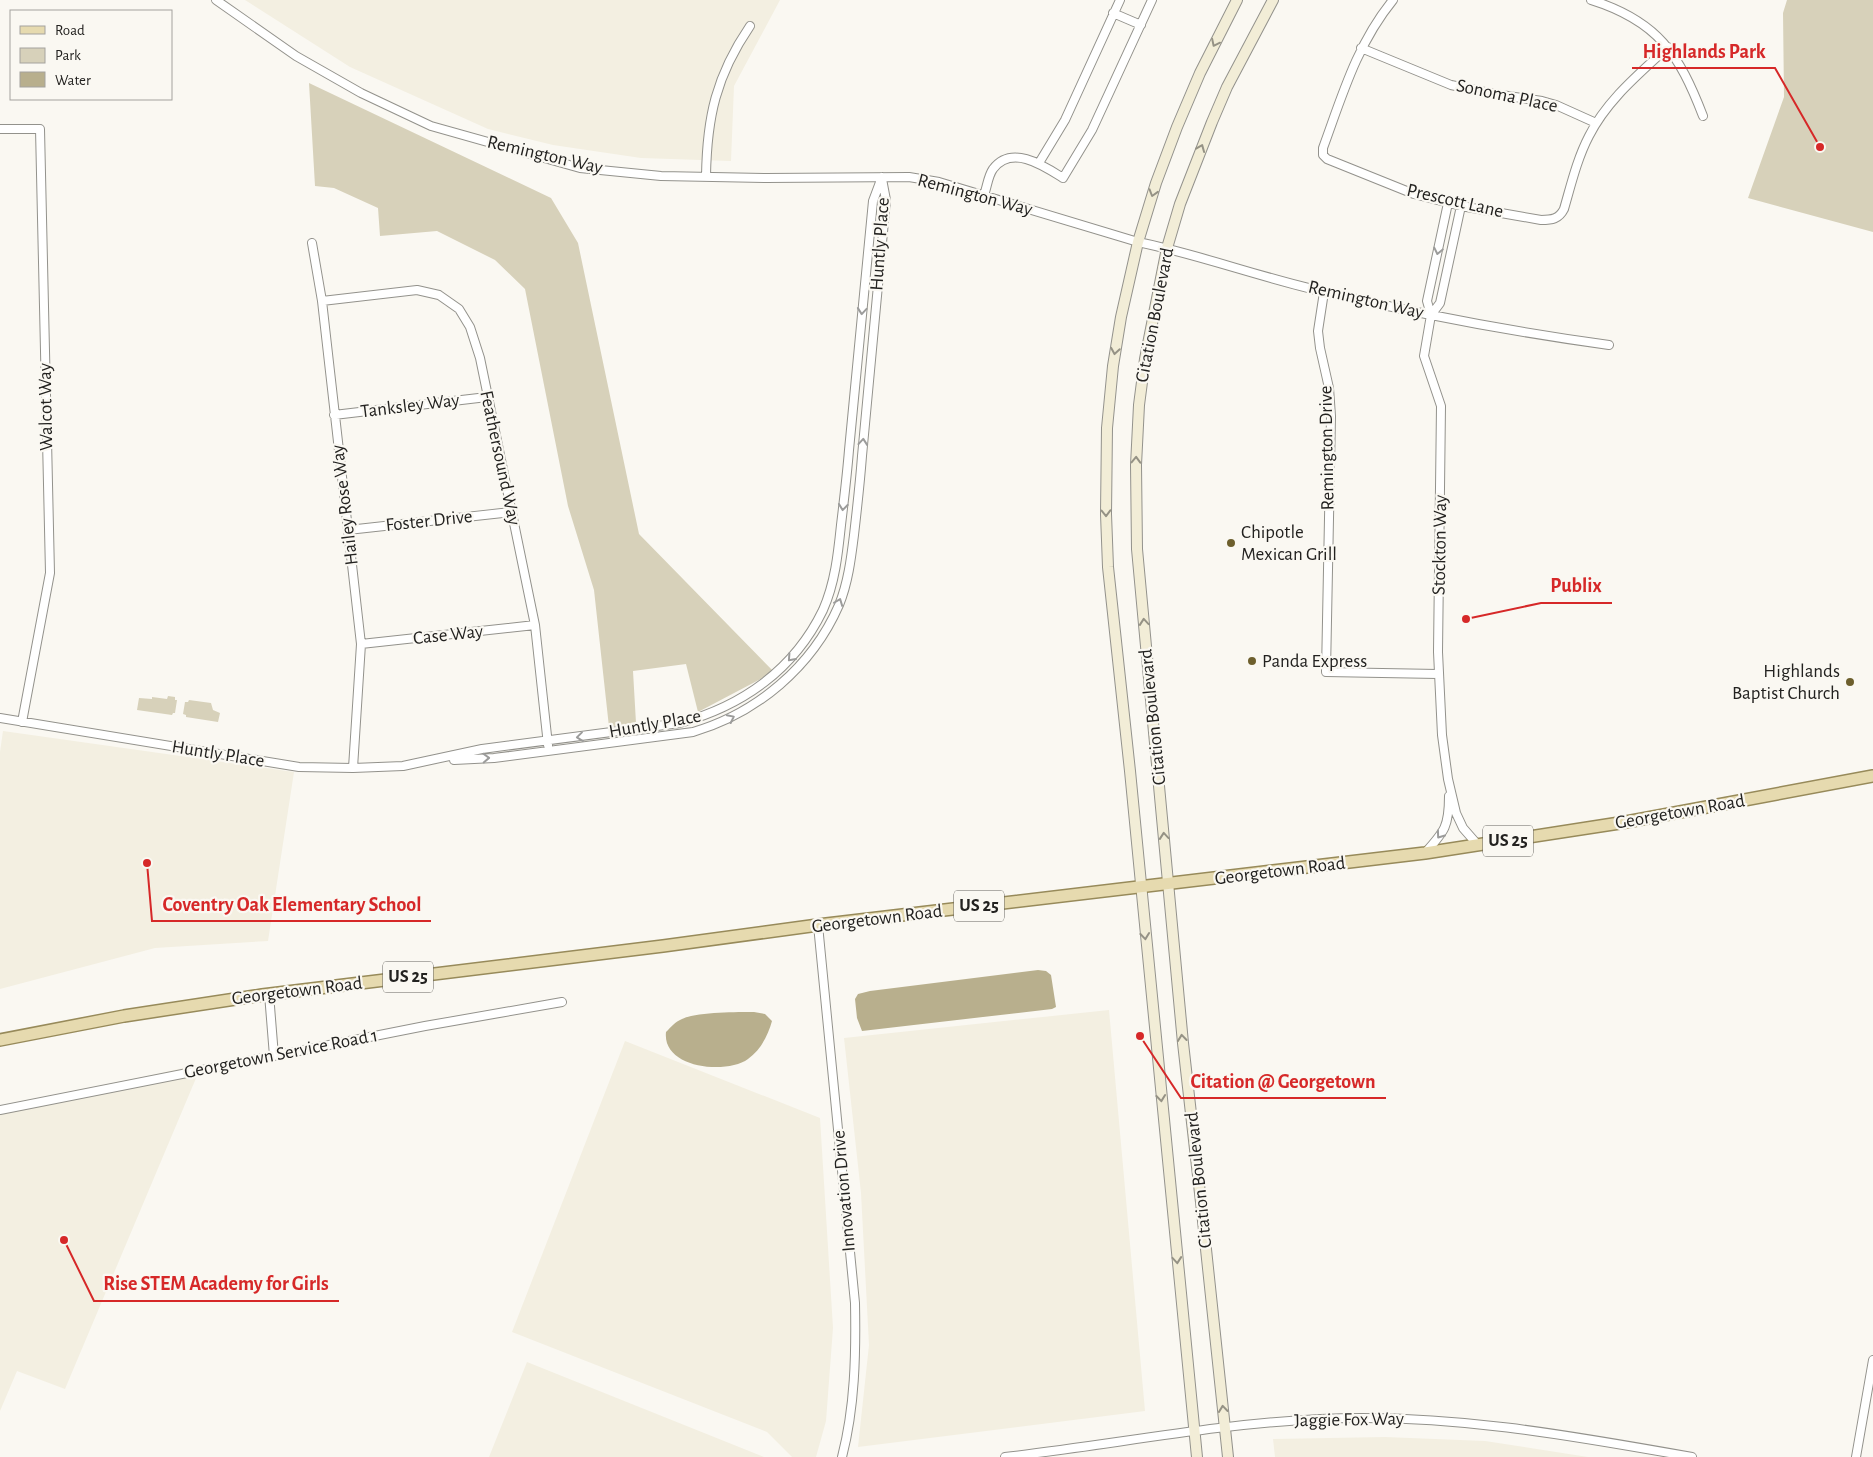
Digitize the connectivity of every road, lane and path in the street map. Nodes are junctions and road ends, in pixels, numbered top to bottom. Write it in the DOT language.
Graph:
graph roads {
  1 [pos="216,0"];
  2 [pos="1120,0"];
  3 [pos="1152,0"];
  4 [pos="1237,0"];
  5 [pos="1273,0"];
  6 [pos="1393,0"];
  7 [pos="1591,0"];
  8 [pos="1114,13"];
  9 [pos="1140,25"];
  10 [pos="750,26"];
  11 [pos="1668,47"];
  12 [pos="1361,48"];
  13 [pos="1703,116"];
  14 [pos="1596,123"];
  15 [pos="0,129"];
  16 [pos="1039,163"];
  17 [pos="706,176"];
  18 [pos="882,177"];
  19 [pos="984,195"];
  20 [pos="1448,203"];
  21 [pos="1461,206"];
  22 [pos="1138,242"];
  23 [pos="312,243"];
  24 [pos="1167,248"];
  25 [pos="1324,292"];
  26 [pos="322,301"];
  27 [pos="1431,315"];
  28 [pos="1609,345"];
  29 [pos="487,397"];
  30 [pos="334,415"];
  31 [pos="511,512"];
  32 [pos="348,530"];
  33 [pos="535,625"];
  34 [pos="361,644"];
  35 [pos="1438,674"];
  36 [pos="0,718"];
  37 [pos="22,722"];
  38 [pos="548,741"];
  39 [pos="549,751"];
  40 [pos="437,760"];
  41 [pos="353,768"];
  42 [pos="1873,776"];
  43 [pos="1448,779"];
  44 [pos="1477,844"];
  45 [pos="1425,853"];
  46 [pos="1168,885"];
  47 [pos="1140,888"];
  48 [pos="818,925"];
  49 [pos="269,994"];
  50 [pos="562,1002"];
  51 [pos="0,1040"];
  52 [pos="274,1056"];
  53 [pos="0,1110"];
  54 [pos="1873,1360"];
  55 [pos="1225,1427"];
  56 [pos="1194,1432"];
  57 [pos="842,1457"];
  58 [pos="1005,1457"];
  59 [pos="1197,1457"];
  60 [pos="1228,1457"];
  61 [pos="1692,1457"];
  62 [pos="1856,1457"];
  1 -- 17 [label="street, Remington Way"];
  2 -- 8 [label="street"];
  3 -- 9 [label="street"];
  4 -- 22 [label="main road, Citation Boulevard, one-way"];
  24 -- 5 [label="main road, Citation Boulevard, one-way"];
  6 -- 12 [label="street, Prescott Lane"];
  7 -- 11 [label="street"];
  8 -- 9 [label="street"];
  8 -- 16 [label="street"];
  9 -- 16 [label="street"];
  10 -- 17 [label="street"];
  11 -- 13 [label="street"];
  11 -- 14 [label="street, Prescott Lane"];
  12 -- 14 [label="street, Sonoma Place"];
  12 -- 20 [label="street, Prescott Lane"];
  14 -- 21 [label="street, Prescott Lane"];
  15 -- 37 [label="street, Walcot Way"];
  16 -- 19 [label="street"];
  17 -- 18 [label="street, Remington Way"];
  18 -- 19 [label="street, Remington Way"];
  18 -- 38 [label="street, Huntly Place, one-way"];
  39 -- 18 [label="street, Huntly Place, one-way"];
  19 -- 22 [label="street, Remington Way"];
  20 -- 21 [label="street, Prescott Lane"];
  20 -- 27 [label="street, Stockton Way, one-way"];
  21 -- 27 [label="street, Stockton Way"];
  22 -- 24 [label="street, Remington Way"];
  22 -- 47 [label="main road, Citation Boulevard, one-way"];
  23 -- 26 [label="street, Hailey Rose Way"];
  24 -- 25 [label="street, Remington Way"];
  46 -- 24 [label="main road, Citation Boulevard, one-way"];
  25 -- 27 [label="street, Remington Way"];
  25 -- 35 [label="street, Remington Drive"];
  26 -- 29 [label="street, Feathersound Way"];
  26 -- 30 [label="street, Hailey Rose Way"];
  27 -- 28 [label="street, Remington Way"];
  27 -- 35 [label="street, Stockton Way"];
  29 -- 30 [label="street, Tanksley Way"];
  29 -- 31 [label="street, Feathersound Way"];
  30 -- 32 [label="street, Hailey Rose Way"];
  31 -- 32 [label="street, Foster Drive"];
  31 -- 33 [label="street, Feathersound Way"];
  32 -- 34 [label="street, Hailey Rose Way"];
  33 -- 34 [label="street, Case Way"];
  33 -- 38 [label="street, Feathersound Way"];
  34 -- 41 [label="street, Hailey Rose Way"];
  35 -- 43 [label="street, Stockton Way"];
  36 -- 37 [label="street, Huntly Place"];
  37 -- 41 [label="street, Huntly Place"];
  38 -- 39 [label="street, Feathersound Way"];
  38 -- 40 [label="street, Huntly Place"];
  40 -- 39 [label="street, Huntly Place, one-way"];
  40 -- 41 [label="street, Huntly Place"];
  42 -- 44 [label="main road, Georgetown Road / US 25"];
  43 -- 44 [label="street, Stockton Way"];
  43 -- 45 [label="street, Stockton Way, one-way"];
  44 -- 45 [label="main road, Georgetown Road / US 25"];
  45 -- 46 [label="main road, Georgetown Road / US 25"];
  46 -- 47 [label="main road, Georgetown Road / US 25"];
  55 -- 46 [label="main road, Citation Boulevard, one-way"];
  47 -- 48 [label="main road, Georgetown Road / US 25"];
  47 -- 56 [label="main road, Citation Boulevard, one-way"];
  48 -- 49 [label="main road, Georgetown Road / US 25"];
  48 -- 57 [label="street, Innovation Drive"];
  49 -- 51 [label="main road, Georgetown Road / US 25"];
  49 -- 52 [label="street"];
  50 -- 52 [label="street, Georgetown Service Road 1"];
  52 -- 53 [label="street, Georgetown Service Road 1"];
  54 -- 62 [label="street"];
  55 -- 56 [label="street, Jaggie Fox Way"];
  55 -- 60 [label="main road, Citation Boulevard"];
  55 -- 61 [label="street, Jaggie Fox Way"];
  56 -- 58 [label="street, Jaggie Fox Way"];
  56 -- 59 [label="main road, Citation Boulevard"];
}
